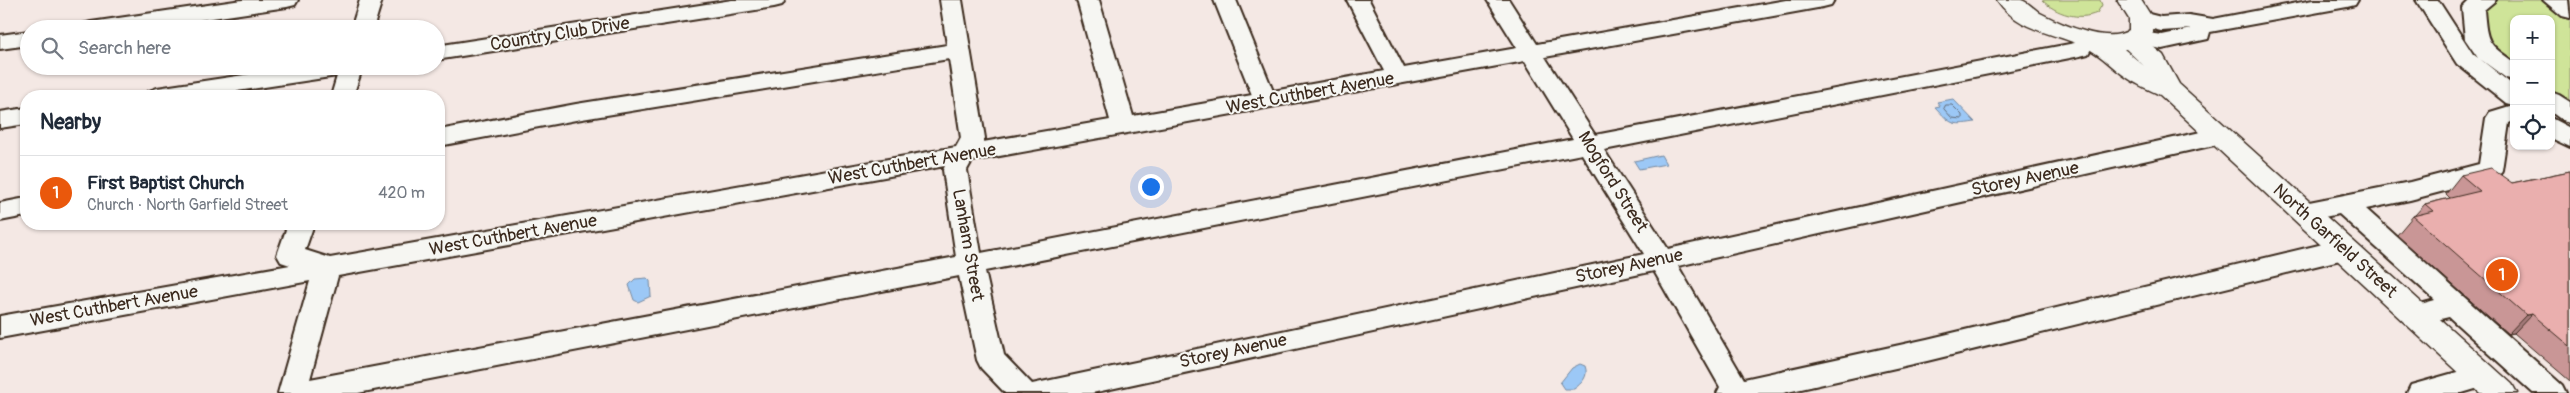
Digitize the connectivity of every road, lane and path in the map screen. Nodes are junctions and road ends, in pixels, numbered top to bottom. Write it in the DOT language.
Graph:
graph roads {
  1 [pos="287,0"];
  2 [pos="371,0"];
  3 [pos="774,0"];
  4 [pos="951,0"];
  5 [pos="1088,0"];
  6 [pos="1225,0"];
  7 [pos="1358,0"];
  8 [pos="1498,0"];
  9 [pos="1823,0"];
  10 [pos="2010,0"];
  11 [pos="2347,0"];
  12 [pos="2428,0"];
  13 [pos="2485,0"];
  14 [pos="2554,0"];
  15 [pos="2570,11"];
  16 [pos="152,20"];
  17 [pos="365,20"];
  18 [pos="2134,24"];
  19 [pos="20,39"];
  20 [pos="0,42"];
  21 [pos="2085,44"];
  22 [pos="960,50"];
  23 [pos="445,52"];
  24 [pos="1531,53"];
  25 [pos="2510,70"];
  26 [pos="292,75"];
  27 [pos="348,75"];
  28 [pos="1398,77"];
  29 [pos="2169,88"];
  30 [pos="195,90"];
  31 [pos="344,90"];
  32 [pos="2510,95"];
  33 [pos="1266,101"];
  34 [pos="2555,103"];
  35 [pos="2510,114"];
  36 [pos="2570,114"];
  37 [pos="20,117"];
  38 [pos="0,120"];
  39 [pos="1124,126"];
  40 [pos="2555,129"];
  41 [pos="2219,136"];
  42 [pos="445,137"];
  43 [pos="2570,139"];
  44 [pos="1589,144"];
  45 [pos="964,155"];
  46 [pos="2344,204"];
  47 [pos="20,208"];
  48 [pos="0,212"];
  49 [pos="2304,212"];
  50 [pos="299,230"];
  51 [pos="2344,249"];
  52 [pos="1661,260"];
  53 [pos="970,265"];
  54 [pos="327,267"];
  55 [pos="2454,305"];
  56 [pos="2416,316"];
  57 [pos="0,326"];
  58 [pos="2492,384"];
  59 [pos="1735,392"];
  60 [pos="2551,392"];
  61 [pos="292,393"];
  62 [pos="297,393"];
  63 [pos="1023,393"];
  64 [pos="1039,393"];
  65 [pos="2421,393"];
  1 -- 16 [label="street"];
  2 -- 17 [label="street"];
  3 -- 23 [label="street, Country Club Drive"];
  4 -- 22 [label="street, Lanham Street"];
  5 -- 39 [label="street"];
  6 -- 33 [label="street"];
  7 -- 28 [label="street"];
  8 -- 24 [label="street, Mogford Street"];
  9 -- 24 [label="street, West Cuthbert Avenue"];
  10 -- 21 [label="main road"];
  11 -- 18 [label="street"];
  12 -- 32 [label="street"];
  13 -- 25 [label="street"];
  14 -- 15 [label="street"];
  18 -- 21 [label="main road"];
  18 -- 29 [label="main road"];
  19 -- 20 [label="street"];
  21 -- 29 [label="main road"];
  21 -- 44 [label="street"];
  22 -- 42 [label="street"];
  22 -- 45 [label="street, Lanham Street"];
  24 -- 28 [label="street, West Cuthbert Avenue"];
  24 -- 44 [label="street, Mogford Street"];
  26 -- 30 [label="street"];
  27 -- 31 [label="street"];
  28 -- 33 [label="street, West Cuthbert Avenue"];
  29 -- 41 [label="main road, North Garfield Street"];
  33 -- 39 [label="street, West Cuthbert Avenue"];
  34 -- 36 [label="street"];
  35 -- 46 [label="street"];
  37 -- 38 [label="street"];
  39 -- 45 [label="street, West Cuthbert Avenue"];
  40 -- 43 [label="street"];
  41 -- 49 [label="main road, North Garfield Street"];
  41 -- 52 [label="street, Storey Avenue"];
  44 -- 52 [label="street, Mogford Street"];
  44 -- 53 [label="street"];
  45 -- 53 [label="street, Lanham Street"];
  45 -- 54 [label="street, West Cuthbert Avenue"];
  46 -- 49 [label="street"];
  46 -- 55 [label="street"];
  47 -- 48 [label="street"];
  49 -- 51 [label="main road, North Garfield Street"];
  50 -- 54 [label="street"];
  51 -- 56 [label="main road, North Garfield Street"];
  51 -- 59 [label="street"];
  52 -- 59 [label="street, Mogford Street"];
  52 -- 64 [label="street, Storey Avenue"];
  53 -- 62 [label="street"];
  53 -- 63 [label="street, Lanham Street"];
  54 -- 57 [label="street, West Cuthbert Avenue"];
  54 -- 61 [label="street"];
  55 -- 56 [label="street"];
  55 -- 60 [label="street"];
  56 -- 58 [label="main road, North Garfield Street"];
  58 -- 65 [label="street"];
}
